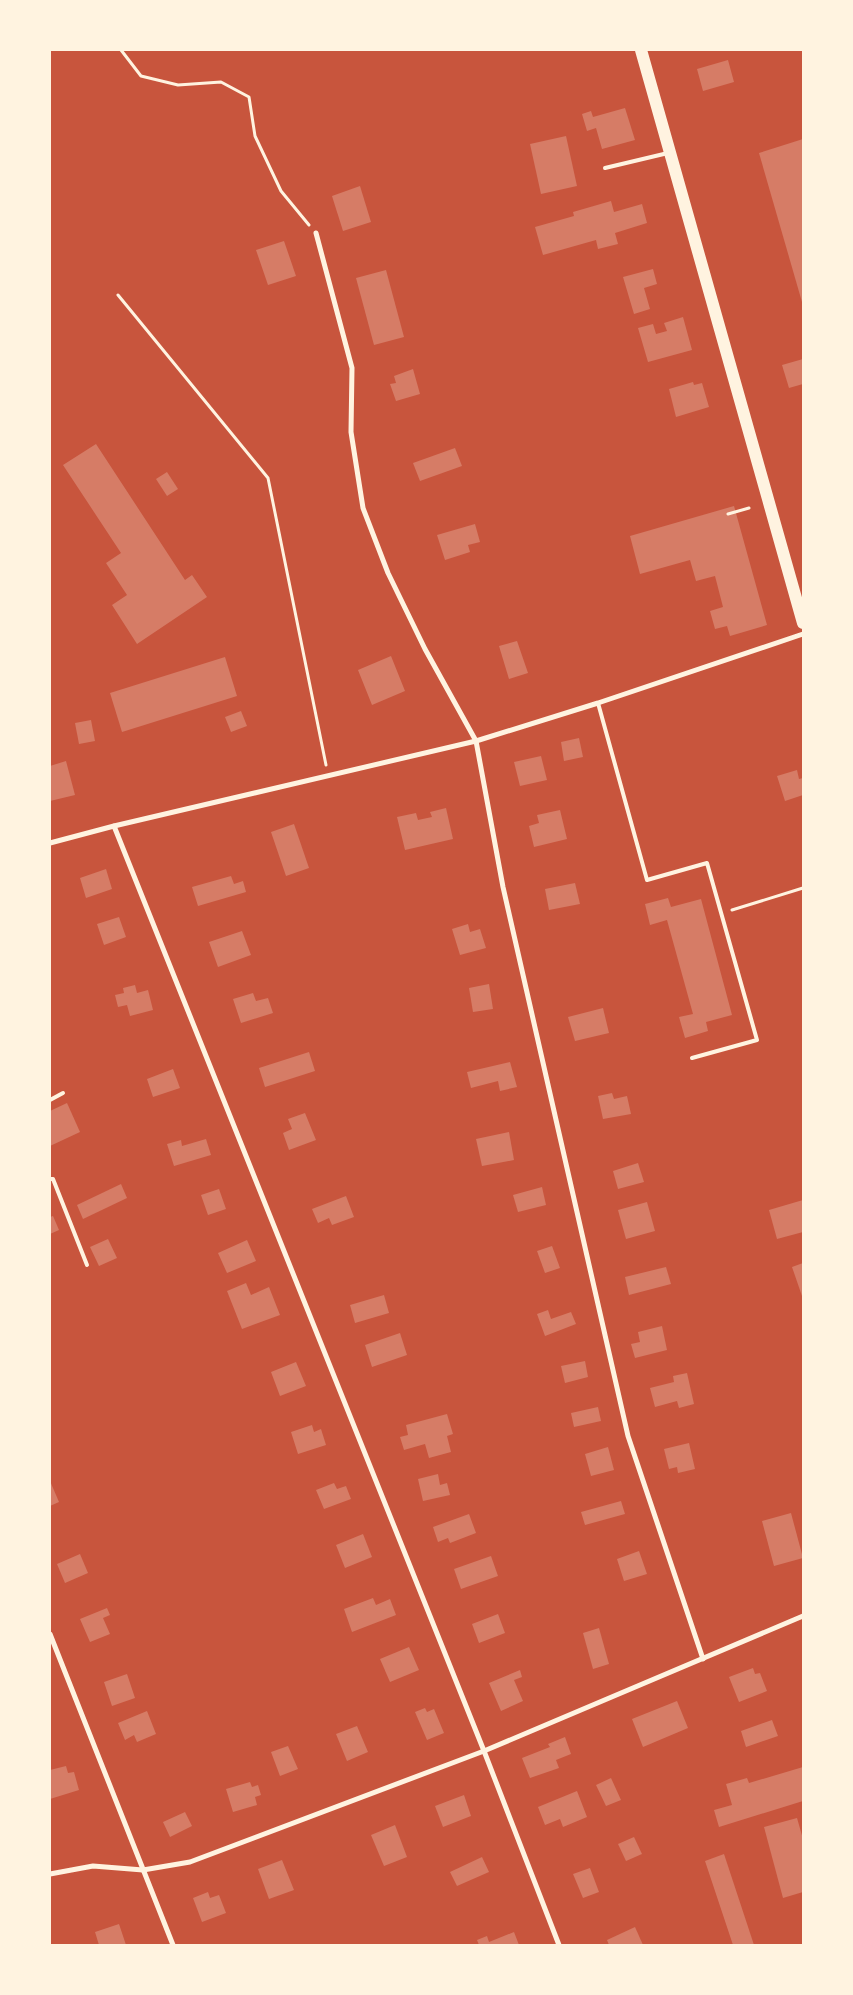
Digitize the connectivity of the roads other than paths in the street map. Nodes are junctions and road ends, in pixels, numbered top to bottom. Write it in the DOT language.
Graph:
graph roads {
  1 [pos="641,50"];
  2 [pos="670,153"];
  3 [pos="605,168"];
  4 [pos="316,233"];
  5 [pos="803,623"];
  6 [pos="803,634"];
  7 [pos="598,704"];
  8 [pos="476,740"];
  9 [pos="114,826"];
  10 [pos="50,843"];
  11 [pos="692,1058"];
  12 [pos="63,1094"];
  13 [pos="50,1100"];
  14 [pos="50,1179"];
  15 [pos="87,1265"];
  16 [pos="803,1616"];
  17 [pos="50,1634"];
  18 [pos="703,1659"];
  19 [pos="484,1750"];
  20 [pos="144,1870"];
  21 [pos="50,1874"];
  22 [pos="173,1945"];
  23 [pos="559,1945"];
  1 -- 2 [label="main road"];
  2 -- 3 [label="lane"];
  2 -- 5 [label="main road"];
  4 -- 8 [label="street"];
  6 -- 7 [label="street"];
  7 -- 8 [label="street"];
  7 -- 11 [label="lane"];
  8 -- 9 [label="street"];
  8 -- 18 [label="street"];
  9 -- 10 [label="street"];
  9 -- 19 [label="street"];
  12 -- 13 [label="lane"];
  14 -- 15 [label="lane"];
  16 -- 18 [label="street"];
  17 -- 20 [label="street"];
  18 -- 19 [label="street"];
  19 -- 20 [label="street"];
  19 -- 23 [label="street"];
  20 -- 21 [label="street"];
  20 -- 22 [label="street"];
}
